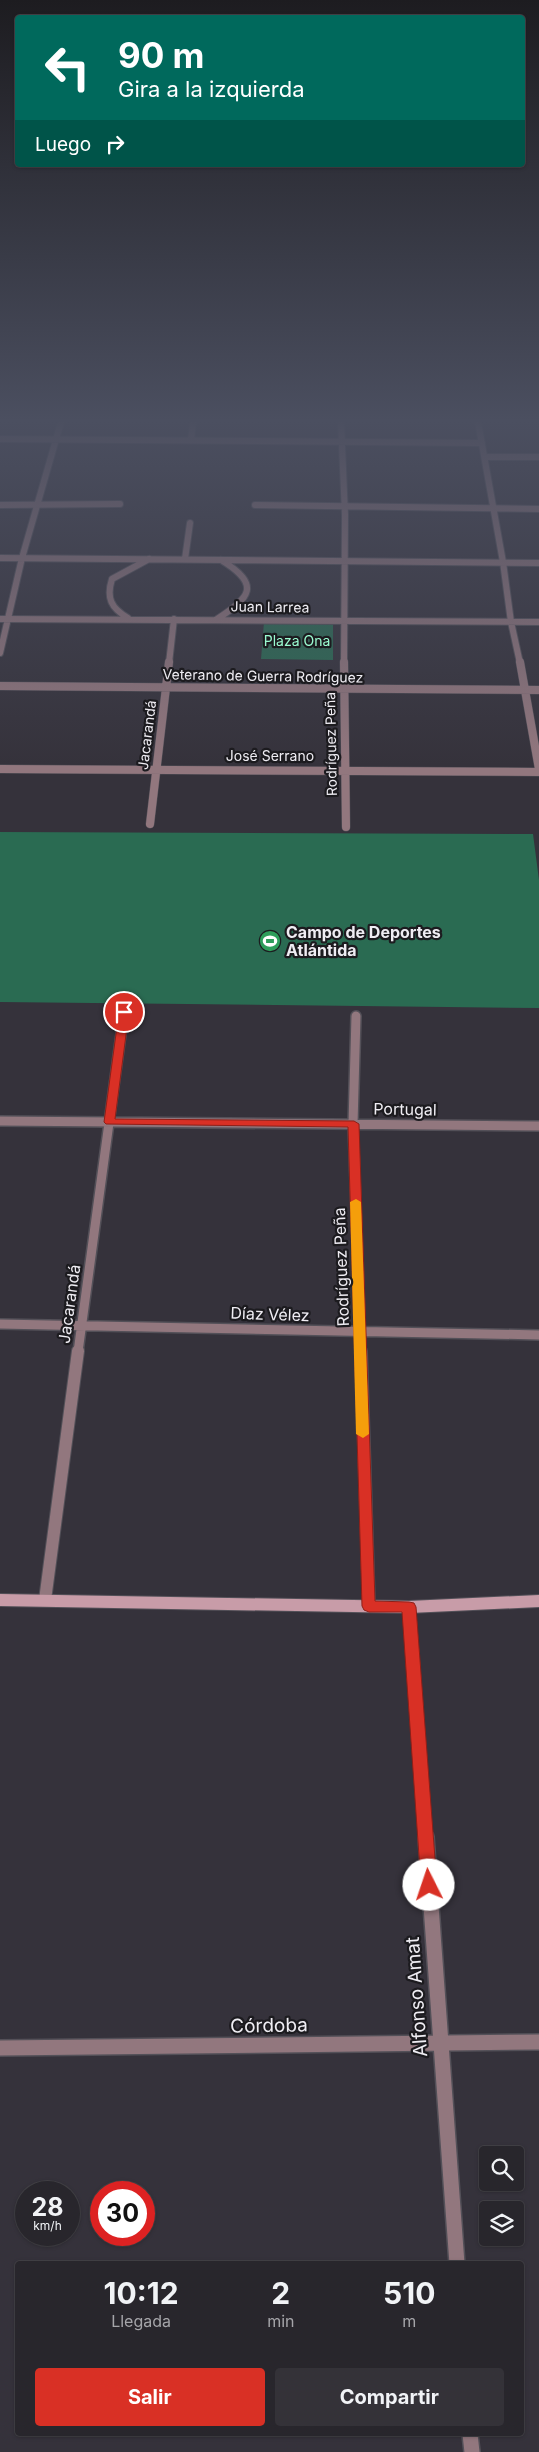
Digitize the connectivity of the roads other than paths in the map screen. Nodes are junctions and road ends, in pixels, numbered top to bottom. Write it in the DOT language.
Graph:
graph roads {
  1 [pos="29,536"];
  2 [pos="188,536"];
  3 [pos="343,536"];
  4 [pos="499,536"];
  5 [pos="0,558"];
  6 [pos="22,558"];
  7 [pos="152,558"];
  8 [pos="185,559"];
  9 [pos="220,559"];
  10 [pos="343,560"];
  11 [pos="504,562"];
  12 [pos="539,563"];
  13 [pos="8,618"];
  14 [pos="128,618"];
  15 [pos="0,619"];
  16 [pos="174,619"];
  17 [pos="216,619"];
  18 [pos="343,621"];
  19 [pos="511,622"];
  20 [pos="539,622"];
  21 [pos="0,652"];
  22 [pos="0,686"];
  23 [pos="167,687"];
  24 [pos="344,689"];
  25 [pos="526,690"];
  26 [pos="539,690"];
  27 [pos="157,768"];
  28 [pos="0,769"];
  29 [pos="345,769"];
  30 [pos="539,770"];
  31 [pos="150,824"];
  32 [pos="346,827"];
  33 [pos="124,1012"];
  34 [pos="356,1016"];
  35 [pos="0,1121"];
  36 [pos="110,1122"];
  37 [pos="354,1124"];
  38 [pos="539,1126"];
  39 [pos="0,1324"];
  40 [pos="82,1325"];
  41 [pos="359,1333"];
  42 [pos="539,1335"];
  43 [pos="0,1600"];
  44 [pos="45,1600"];
  45 [pos="539,1601"];
  46 [pos="369,1606"];
  47 [pos="409,1607"];
  48 [pos="539,2042"];
  49 [pos="441,2044"];
  50 [pos="0,2048"];
  51 [pos="457,2261"];
  52 [pos="470,2436"];
  53 [pos="472,2452"];
  1 -- 6 [label="street"];
  2 -- 8 [label="street"];
  3 -- 10 [label="street, Rodríguez Peña"];
  4 -- 11 [label="street"];
  5 -- 6 [label="street"];
  6 -- 7 [label="street"];
  6 -- 13 [label="street"];
  7 -- 8 [label="street"];
  7 -- 14 [label="street"];
  8 -- 9 [label="street"];
  9 -- 10 [label="street"];
  9 -- 17 [label="street"];
  10 -- 11 [label="street"];
  10 -- 18 [label="street, Rodríguez Peña"];
  11 -- 12 [label="street"];
  11 -- 19 [label="street"];
  13 -- 14 [label="street, Juan Larrea"];
  13 -- 15 [label="street, Juan Larrea"];
  13 -- 21 [label="street"];
  14 -- 16 [label="street, Juan Larrea"];
  16 -- 17 [label="street, Juan Larrea"];
  16 -- 23 [label="street, Jacarandá"];
  17 -- 18 [label="street, Juan Larrea"];
  18 -- 19 [label="street, Juan Larrea"];
  18 -- 24 [label="street, Rodríguez Peña"];
  19 -- 20 [label="street, Juan Larrea"];
  19 -- 25 [label="street"];
  22 -- 23 [label="street, Veterano de Guerra Rodríguez"];
  23 -- 24 [label="street, Veterano de Guerra Rodríguez"];
  23 -- 27 [label="street, Jacarandá"];
  24 -- 25 [label="street, Veterano de Guerra Rodríguez"];
  24 -- 29 [label="street, Rodríguez Peña"];
  25 -- 26 [label="street, Veterano de Guerra Rodríguez"];
  25 -- 30 [label="street"];
  27 -- 28 [label="street, José Serrano"];
  27 -- 29 [label="street, José Serrano"];
  27 -- 31 [label="street, Jacarandá"];
  29 -- 30 [label="street, José Serrano"];
  29 -- 32 [label="street, Rodríguez Peña"];
  33 -- 36 [label="street, Jacarandá"];
  34 -- 37 [label="street, Rodríguez Peña"];
  35 -- 36 [label="street, Portugal"];
  36 -- 37 [label="street, Portugal"];
  36 -- 40 [label="street, Jacarandá"];
  37 -- 38 [label="street, Portugal"];
  37 -- 41 [label="street, Rodríguez Peña"];
  39 -- 40 [label="street, Díaz Vélez"];
  40 -- 41 [label="street, Díaz Vélez"];
  40 -- 44 [label="street, Jacarandá"];
  41 -- 42 [label="street, Díaz Vélez"];
  41 -- 46 [label="street, Rodríguez Peña"];
  43 -- 44 [label="main road"];
  44 -- 46 [label="main road"];
  45 -- 47 [label="main road"];
  46 -- 47 [label="main road"];
  47 -- 49 [label="street, Alfonso Amat"];
  48 -- 49 [label="street, Córdoba"];
  49 -- 50 [label="street, Córdoba"];
  49 -- 51 [label="street, Alfonso Amat"];
  52 -- 53 [label="street"];
}
